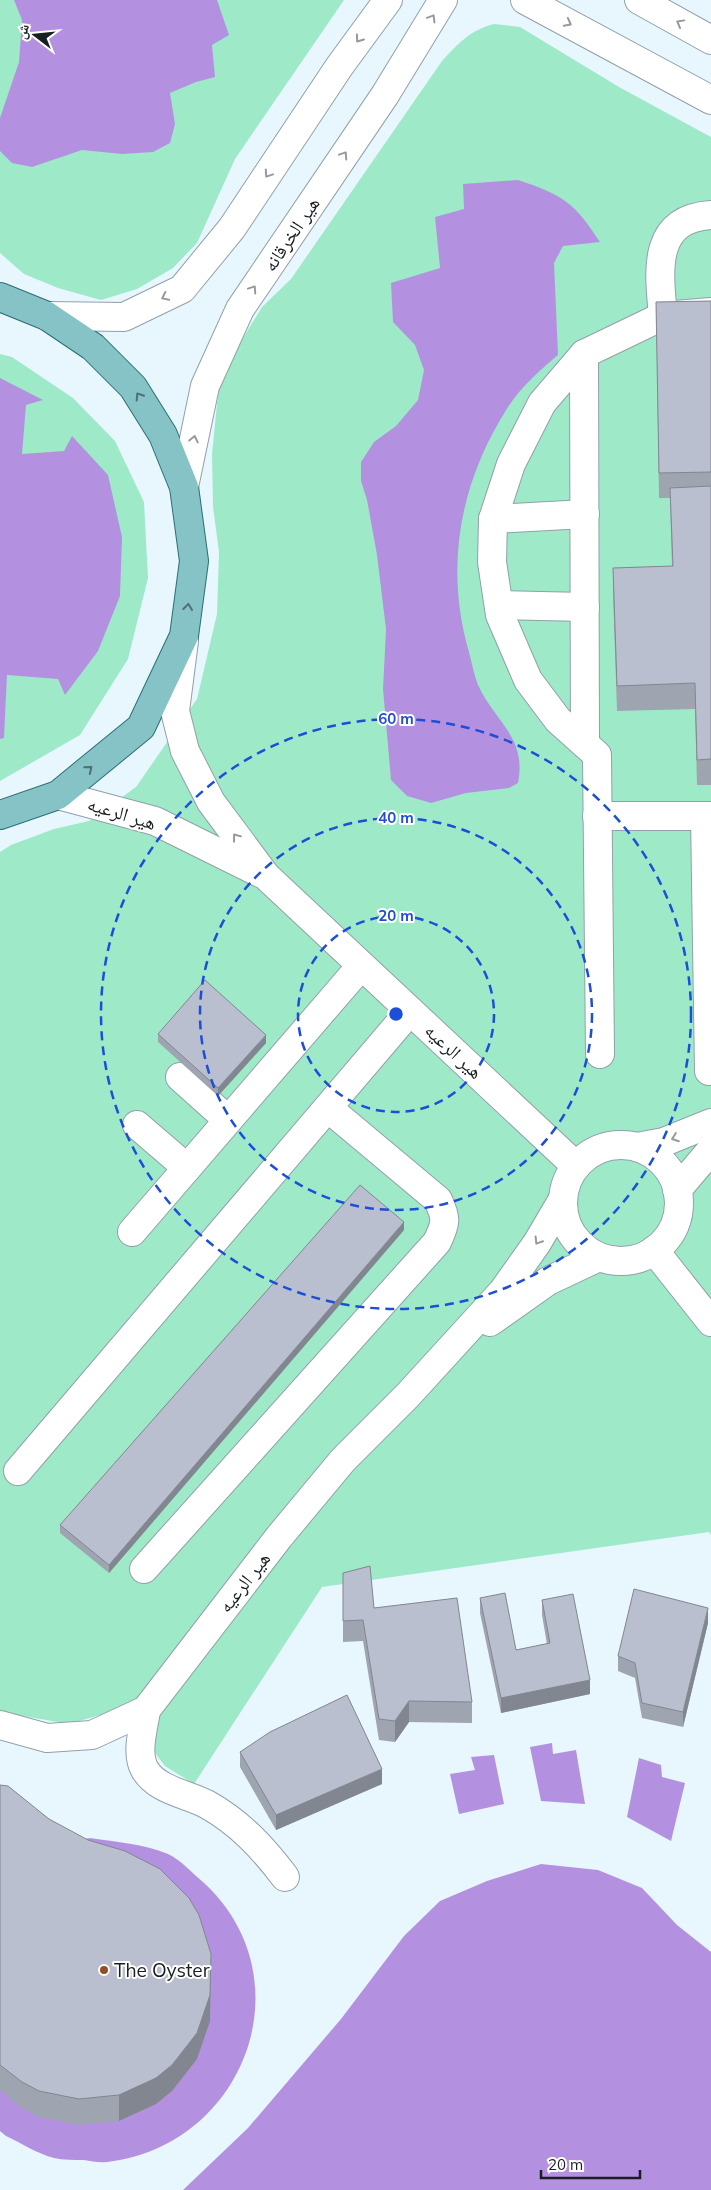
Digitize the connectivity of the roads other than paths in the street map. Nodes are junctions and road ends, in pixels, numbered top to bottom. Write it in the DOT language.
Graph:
graph roads {
  1 [pos="388,0"];
  2 [pos="443,0"];
  3 [pos="525,0"];
  4 [pos="639,0"];
  5 [pos="711,40"];
  6 [pos="711,100"];
  7 [pos="711,216"];
  8 [pos="2,295"];
  9 [pos="711,312"];
  10 [pos="47,316"];
  11 [pos="663,316"];
  12 [pos="584,354"];
  13 [pos="184,487"];
  14 [pos="585,514"];
  15 [pos="493,519"];
  16 [pos="499,605"];
  17 [pos="585,607"];
  18 [pos="184,636"];
  19 [pos="585,744"];
  20 [pos="58,795"];
  21 [pos="0,815"];
  22 [pos="598,816"];
  23 [pos="708,816"];
  24 [pos="266,876"];
  25 [pos="361,966"];
  26 [pos="410,1011"];
  27 [pos="600,1054"];
  28 [pos="709,1071"];
  29 [pos="180,1077"];
  30 [pos="328,1108"];
  31 [pos="228,1120"];
  32 [pos="711,1123"];
  33 [pos="137,1125"];
  34 [pos="637,1147"];
  35 [pos="711,1150"];
  36 [pos="576,1166"];
  37 [pos="187,1168"];
  38 [pos="677,1190"];
  39 [pos="563,1199"];
  40 [pos="132,1232"];
  41 [pos="654,1250"];
  42 [pos="598,1257"];
  43 [pos="711,1322"];
  44 [pos="451,1346"];
  45 [pos="18,1471"];
  46 [pos="144,1569"];
  47 [pos="146,1710"];
  48 [pos="0,1725"];
  49 [pos="285,1877"];
  1 -- 10 [label="street, one-way"];
  13 -- 2 [label="street, هير الخرقانه, one-way"];
  3 -- 6 [label="street, one-way"];
  5 -- 4 [label="street, one-way"];
  7 -- 11 [label="street"];
  8 -- 10 [label="main road"];
  9 -- 11 [label="street"];
  13 -- 10 [label="main road, one-way"];
  11 -- 12 [label="street"];
  12 -- 14 [label="street"];
  12 -- 15 [label="street"];
  18 -- 13 [label="main road, one-way"];
  14 -- 15 [label="street"];
  14 -- 17 [label="street"];
  15 -- 16 [label="street"];
  16 -- 17 [label="street"];
  16 -- 19 [label="street"];
  17 -- 19 [label="street"];
  20 -- 18 [label="main road, one-way"];
  24 -- 18 [label="street, هير الرعيه, one-way"];
  19 -- 22 [label="street"];
  20 -- 21 [label="main road"];
  20 -- 24 [label="street, هير الرعيه"];
  22 -- 23 [label="street"];
  22 -- 27 [label="street"];
  23 -- 28 [label="street"];
  24 -- 25 [label="street, هير الرعيه"];
  25 -- 26 [label="street, هير الرعيه"];
  25 -- 31 [label="street"];
  26 -- 30 [label="street"];
  26 -- 36 [label="street, هير الرعيه"];
  29 -- 31 [label="street"];
  30 -- 45 [label="street"];
  30 -- 46 [label="street"];
  31 -- 37 [label="street"];
  32 -- 34 [label="street, one-way"];
  33 -- 37 [label="street"];
  34 -- 36 [label="street"];
  34 -- 38 [label="street"];
  35 -- 38 [label="street"];
  36 -- 39 [label="street"];
  37 -- 40 [label="street"];
  38 -- 41 [label="street"];
  39 -- 42 [label="street"];
  39 -- 44 [label="street, هير الرعيه, one-way"];
  41 -- 42 [label="street"];
  41 -- 43 [label="street"];
  42 -- 44 [label="street, هير الرعيه"];
  44 -- 47 [label="street, هير الرعيه"];
  47 -- 48 [label="street, هير الرعيه"];
  47 -- 49 [label="street"];
}
